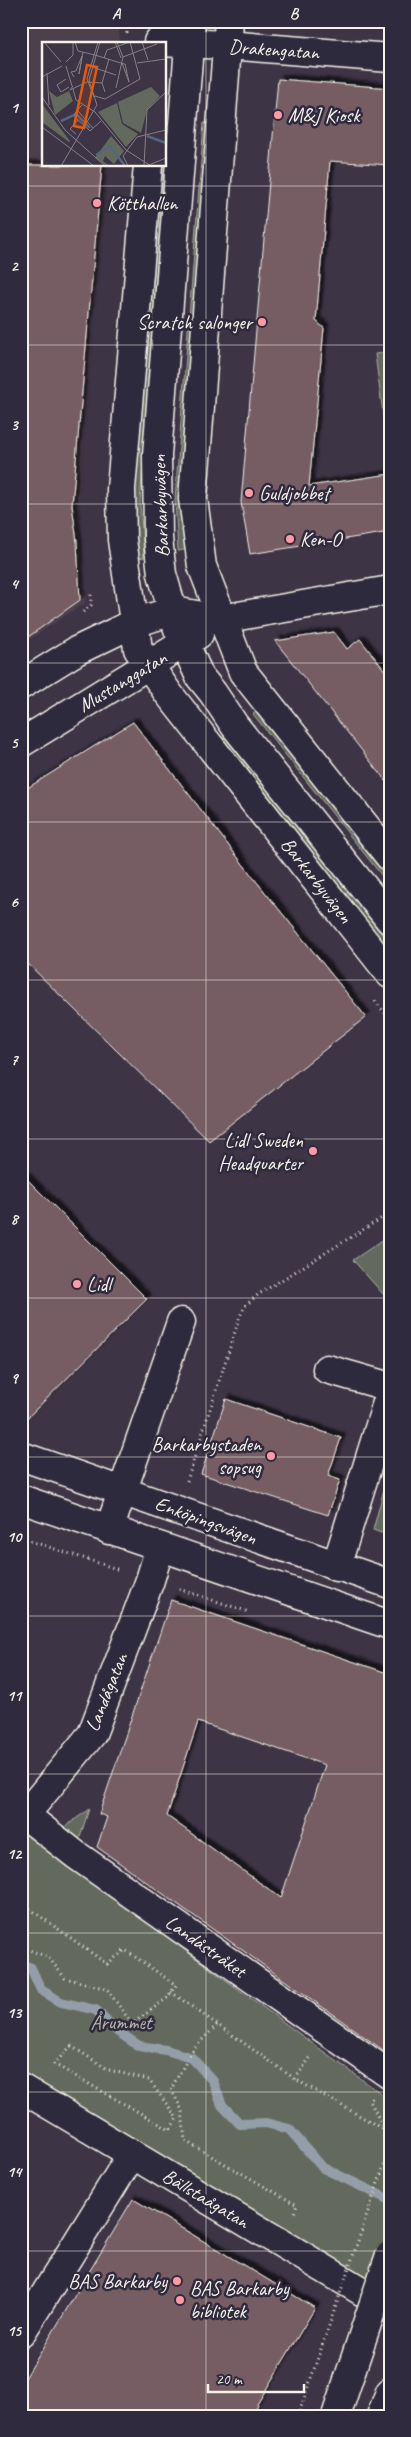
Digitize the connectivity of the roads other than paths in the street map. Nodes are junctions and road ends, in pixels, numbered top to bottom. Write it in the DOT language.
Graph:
graph roads {
  1 [pos="190,32"];
  2 [pos="228,33"];
  3 [pos="158,36"];
  4 [pos="390,58"];
  5 [pos="148,166"];
  6 [pos="390,590"];
  7 [pos="173,610"];
  8 [pos="221,618"];
  9 [pos="134,623"];
  10 [pos="185,644"];
  11 [pos="148,665"];
  12 [pos="21,685"];
  13 [pos="22,742"];
  14 [pos="390,857"];
  15 [pos="390,920"];
  16 [pos="390,974"];
  17 [pos="181,1322"];
  18 [pos="327,1369"];
  19 [pos="390,1387"];
  20 [pos="390,1393"];
  21 [pos="21,1456"];
  22 [pos="124,1490"];
  23 [pos="21,1500"];
  24 [pos="109,1530"];
  25 [pos="160,1547"];
  26 [pos="336,1566"];
  27 [pos="390,1584"];
  28 [pos="390,1625"];
  29 [pos="23,1818"];
  30 [pos="390,2075"];
  31 [pos="21,2088"];
  32 [pos="132,2154"];
  33 [pos="390,2255"];
  34 [pos="390,2308"];
  35 [pos="21,2333"];
  36 [pos="390,2392"];
  37 [pos="336,2416"];
  38 [pos="381,2416"];
  1 -- 2 [label="street, Drakengatan"];
  1 -- 3 [label="street, Drakengatan"];
  1 -- 7 [label="street, Barkarbyvägen"];
  2 -- 4 [label="street, Drakengatan"];
  2 -- 8 [label="street, Barkarbyvägen"];
  5 -- 9 [label="street, Barkarbyvägen"];
  6 -- 8 [label="street, Mustanggatan"];
  7 -- 8 [label="street, Mustanggatan"];
  7 -- 9 [label="street, Mustanggatan"];
  7 -- 10 [label="street, Barkarbyvägen"];
  8 -- 10 [label="street, Mustanggatan"];
  8 -- 14 [label="street, Barkarbyvägen"];
  9 -- 11 [label="street, Barkarbyvägen"];
  9 -- 12 [label="street, Mustanggatan"];
  10 -- 11 [label="street, Mustanggatan"];
  10 -- 15 [label="street, Barkarbyvägen"];
  11 -- 13 [label="street, Mustanggatan"];
  11 -- 16 [label="street, Barkarbyvägen"];
  17 -- 22 [label="street"];
  18 -- 19 [label="street"];
  20 -- 26 [label="street"];
  21 -- 22 [label="street, Enköpingsvägen"];
  22 -- 24 [label="street"];
  22 -- 26 [label="street, Enköpingsvägen"];
  23 -- 24 [label="street, Enköpingsvägen"];
  24 -- 25 [label="street, Enköpingsvägen"];
  25 -- 28 [label="street, Enköpingsvägen"];
  25 -- 29 [label="street, Landågatan"];
  26 -- 27 [label="street, Enköpingsvägen"];
  29 -- 30 [label="street, Landåstråket"];
  31 -- 32 [label="street, Bällstaågatan"];
  32 -- 34 [label="street, Bällstaågatan"];
  32 -- 35 [label="street"];
  33 -- 37 [label="street, bridge"];
  36 -- 38 [label="street"];
}
